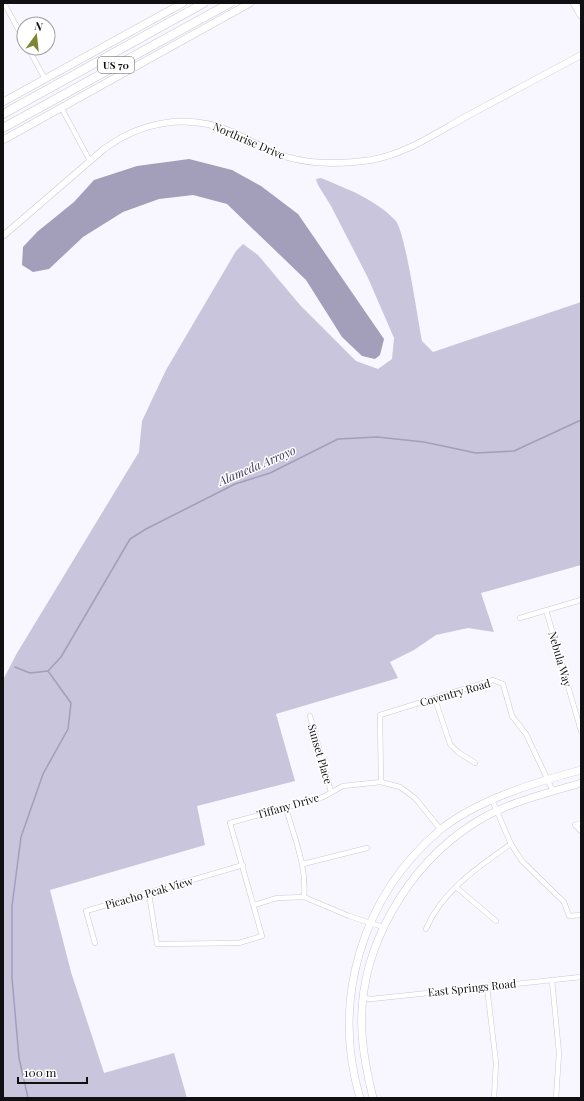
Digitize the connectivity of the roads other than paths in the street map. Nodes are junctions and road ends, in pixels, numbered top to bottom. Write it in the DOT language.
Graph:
graph roads {
  1 [pos="4,3"];
  2 [pos="182,3"];
  3 [pos="204,3"];
  4 [pos="230,3"];
  5 [pos="250,3"];
  6 [pos="574,3"];
  7 [pos="581,16"];
  8 [pos="16,25"];
  9 [pos="581,55"];
  10 [pos="32,56"];
  11 [pos="45,79"];
  12 [pos="3,102"];
  13 [pos="61,107"];
  14 [pos="3,114"];
  15 [pos="3,128"];
  16 [pos="3,140"];
  17 [pos="90,161"];
  18 [pos="3,236"];
  19 [pos="581,600"];
  20 [pos="546,610"];
  21 [pos="520,618"];
  22 [pos="435,699"];
  23 [pos="310,716"];
  24 [pos="581,730"];
  25 [pos="475,763"];
  26 [pos="581,770"];
  27 [pos="548,779"];
  28 [pos="381,782"];
  29 [pos="581,783"];
  30 [pos="553,791"];
  31 [pos="331,792"];
  32 [pos="492,800"];
  33 [pos="286,808"];
  34 [pos="496,811"];
  35 [pos="581,824"];
  36 [pos="441,830"];
  37 [pos="581,832"];
  38 [pos="511,844"];
  39 [pos="367,848"];
  40 [pos="302,864"];
  41 [pos="243,865"];
  42 [pos="456,887"];
  43 [pos="149,894"];
  44 [pos="304,897"];
  45 [pos="254,905"];
  46 [pos="581,915"];
  47 [pos="496,921"];
  48 [pos="369,923"];
  49 [pos="383,927"];
  50 [pos="426,929"];
  51 [pos="95,943"];
  52 [pos="581,977"];
  53 [pos="552,980"];
  54 [pos="488,987"];
  55 [pos="364,998"];
  56 [pos="360,1098"];
  57 [pos="373,1098"];
  58 [pos="494,1098"];
  59 [pos="556,1098"];
  1 -- 8 [label="street"];
  2 -- 11 [label="main road"];
  3 -- 14 [label="highway, US 70"];
  4 -- 15 [label="highway, US 70"];
  5 -- 13 [label="main road"];
  6 -- 7 [label="main road"];
  9 -- 17 [label="street, Northrise Drive"];
  10 -- 11 [label="street"];
  11 -- 12 [label="main road"];
  13 -- 16 [label="main road"];
  13 -- 17 [label="street"];
  17 -- 18 [label="street, Northrise Drive"];
  19 -- 20 [label="street"];
  20 -- 21 [label="street"];
  20 -- 24 [label="street, Nebula Way"];
  22 -- 25 [label="street"];
  22 -- 27 [label="street, Coventry Road"];
  22 -- 28 [label="street, Coventry Road"];
  23 -- 31 [label="street, Sunset Place"];
  26 -- 27 [label="main road"];
  27 -- 30 [label="street, Coventry Road"];
  27 -- 32 [label="main road"];
  28 -- 31 [label="street, Tiffany Drive"];
  28 -- 36 [label="street, Tiffany Drive"];
  29 -- 30 [label="main road"];
  30 -- 34 [label="main road"];
  31 -- 33 [label="street, Tiffany Drive"];
  32 -- 34 [label="street"];
  32 -- 36 [label="main road"];
  33 -- 40 [label="street"];
  33 -- 41 [label="street, Tiffany Drive"];
  34 -- 38 [label="street"];
  34 -- 49 [label="main road"];
  35 -- 37 [label="street"];
  36 -- 48 [label="main road"];
  38 -- 42 [label="street"];
  38 -- 46 [label="street"];
  39 -- 40 [label="street"];
  40 -- 44 [label="street"];
  41 -- 43 [label="street, Picacho Peak View"];
  41 -- 45 [label="street"];
  42 -- 47 [label="street"];
  42 -- 50 [label="street"];
  43 -- 45 [label="street"];
  43 -- 51 [label="street, Picacho Peak View"];
  44 -- 45 [label="street"];
  44 -- 48 [label="street"];
  48 -- 49 [label="street"];
  48 -- 56 [label="main road"];
  49 -- 55 [label="main road"];
  52 -- 53 [label="street, East Springs Road"];
  53 -- 54 [label="street, East Springs Road"];
  53 -- 59 [label="street"];
  54 -- 55 [label="street, East Springs Road"];
  54 -- 58 [label="street"];
  55 -- 57 [label="main road"];
}
